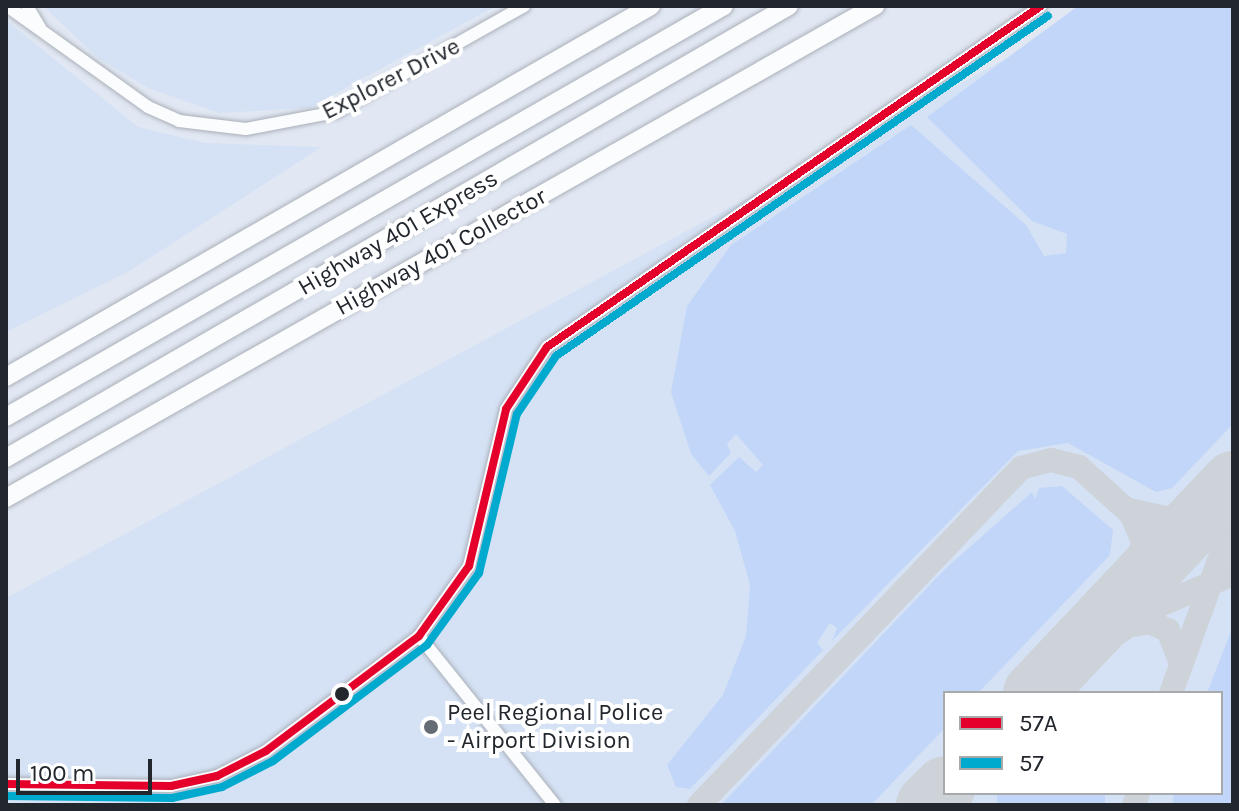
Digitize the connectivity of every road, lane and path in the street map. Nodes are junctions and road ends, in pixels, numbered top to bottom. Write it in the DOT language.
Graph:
graph roads {
  1 [pos="7,6"];
  2 [pos="27,6"];
  3 [pos="524,6"];
  4 [pos="651,6"];
  5 [pos="724,6"];
  6 [pos="789,6"];
  7 [pos="875,6"];
  8 [pos="1041,6"];
  9 [pos="40,28"];
  10 [pos="6,377"];
  11 [pos="6,417"];
  12 [pos="6,458"];
  13 [pos="8,497"];
  14 [pos="419,636"];
  15 [pos="6,784"];
  16 [pos="555,805"];
  1 -- 9 [label="street, Explorer Drive"];
  2 -- 9 [label="street, Explorer Drive"];
  3 -- 9 [label="street, Explorer Drive"];
  4 -- 10 [label="highway"];
  5 -- 11 [label="highway, Highway 401 Express"];
  6 -- 12 [label="highway, Highway 401 Express"];
  7 -- 13 [label="highway, Highway 401 Collector"];
  8 -- 14 [label="street"];
  14 -- 15 [label="street"];
  14 -- 16 [label="street"];
}
